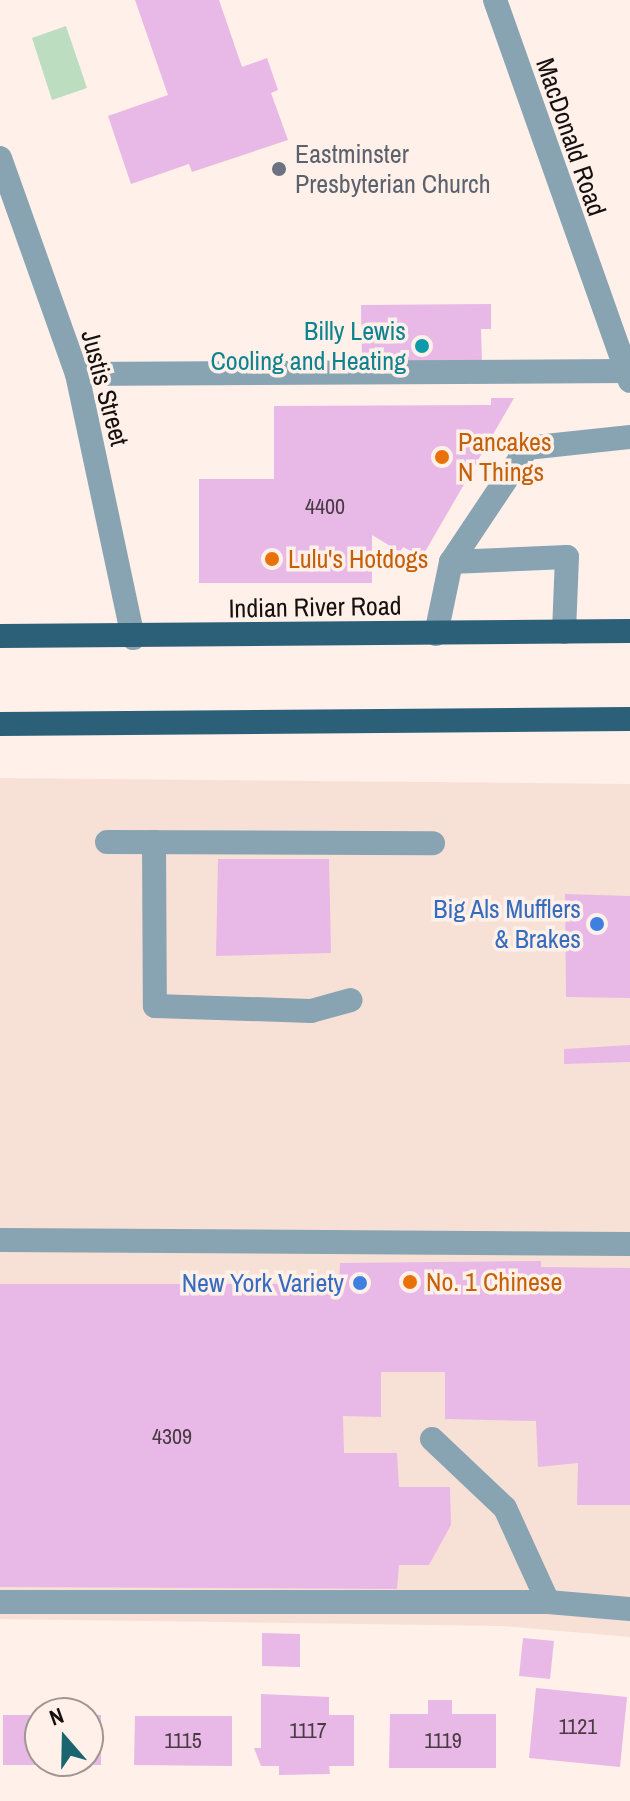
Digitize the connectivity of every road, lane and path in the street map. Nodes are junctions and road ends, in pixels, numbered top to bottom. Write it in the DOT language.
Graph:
graph roads {
  1 [pos="495,0"];
  2 [pos="0,158"];
  3 [pos="77,374"];
  4 [pos="628,376"];
  5 [pos="630,437"];
  6 [pos="451,562"];
  7 [pos="630,631"];
  8 [pos="564,632"];
  9 [pos="436,634"];
  10 [pos="0,636"];
  11 [pos="133,638"];
  12 [pos="630,719"];
  13 [pos="0,724"];
  14 [pos="107,842"];
  15 [pos="154,842"];
  16 [pos="433,843"];
  17 [pos="351,1000"];
  18 [pos="0,1240"];
  19 [pos="630,1244"];
  20 [pos="432,1439"];
  21 [pos="0,1602"];
  22 [pos="548,1602"];
  23 [pos="630,1609"];
  1 -- 4 [label="street, MacDonald Road"];
  2 -- 3 [label="street, Justis Street"];
  3 -- 4 [label="street"];
  3 -- 11 [label="street, Justis Street"];
  5 -- 6 [label="street"];
  6 -- 8 [label="street"];
  6 -- 9 [label="street"];
  7 -- 8 [label="main road, Indian River Road"];
  8 -- 9 [label="main road, Indian River Road"];
  9 -- 11 [label="main road, Indian River Road"];
  10 -- 11 [label="main road, Indian River Road"];
  12 -- 13 [label="main road"];
  14 -- 15 [label="street"];
  15 -- 16 [label="street"];
  15 -- 17 [label="street"];
  18 -- 19 [label="street"];
  20 -- 22 [label="street"];
  21 -- 22 [label="street"];
  22 -- 23 [label="street"];
}
